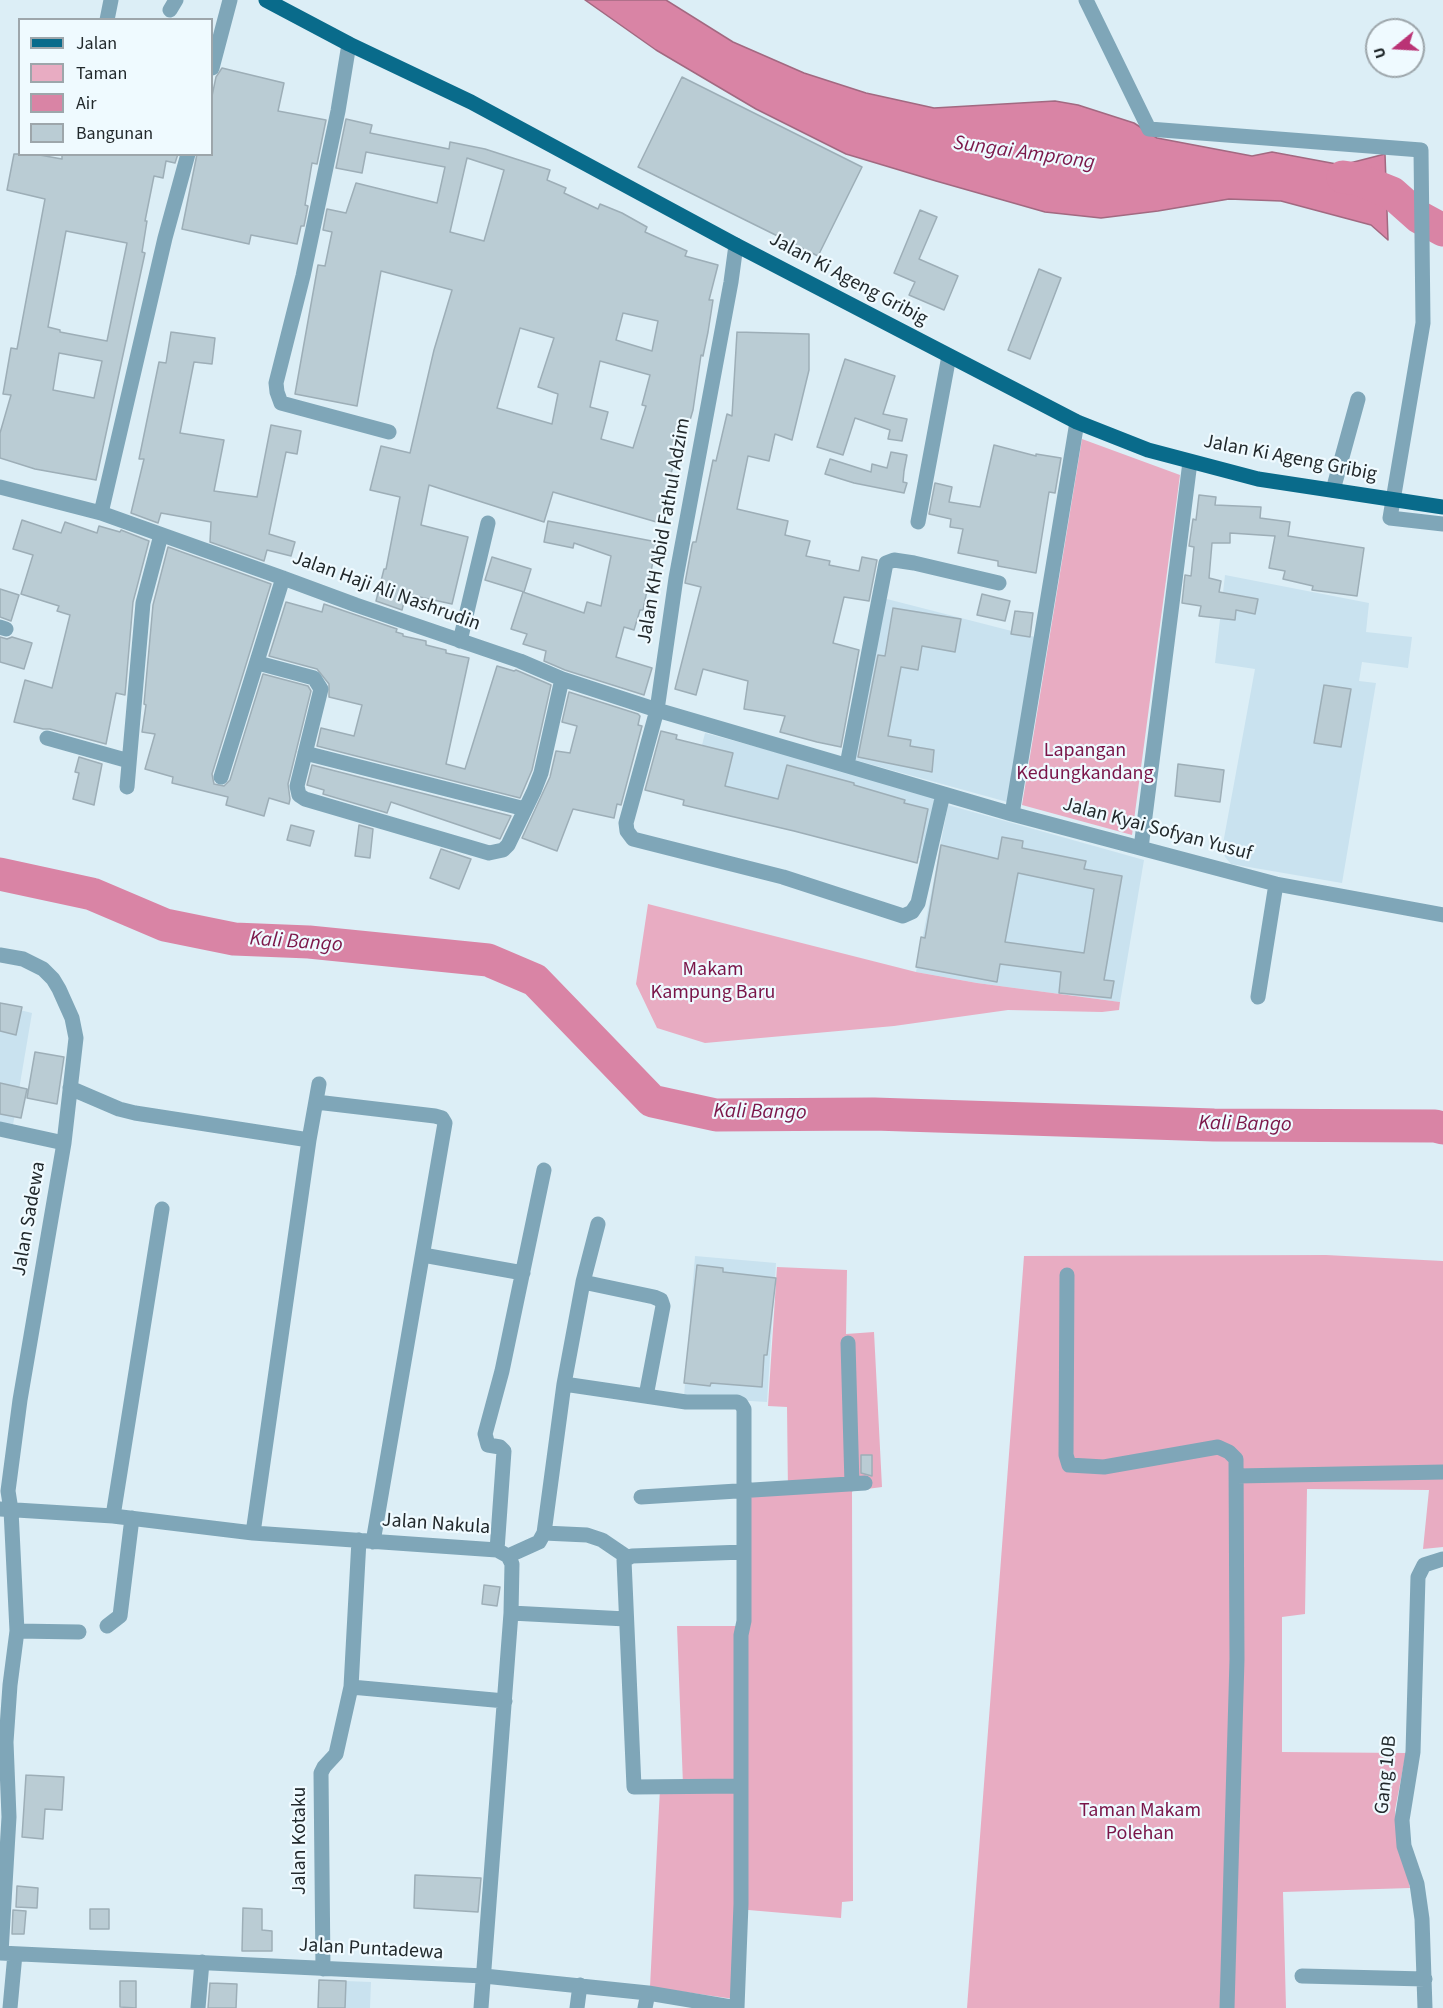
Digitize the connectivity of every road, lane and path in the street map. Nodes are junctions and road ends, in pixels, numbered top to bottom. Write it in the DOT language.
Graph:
graph roads {
  1 [pos="111,0"];
  2 [pos="230,0"];
  3 [pos="266,0"];
  4 [pos="1086,0"];
  5 [pos="107,18"];
  6 [pos="349,44"];
  7 [pos="213,64"];
  8 [pos="187,156"];
  9 [pos="736,245"];
  10 [pos="949,356"];
  11 [pos="1358,399"];
  12 [pos="1077,422"];
  13 [pos="389,432"];
  14 [pos="1190,462"];
  15 [pos="0,487"];
  16 [pos="1332,490"];
  17 [pos="1443,507"];
  18 [pos="101,513"];
  19 [pos="918,522"];
  20 [pos="488,523"];
  21 [pos="1443,524"];
  22 [pos="160,535"];
  23 [pos="283,578"];
  24 [pos="999,583"];
  25 [pos="460,641"];
  26 [pos="258,663"];
  27 [pos="562,679"];
  28 [pos="657,710"];
  29 [pos="47,738"];
  30 [pos="305,753"];
  31 [pos="129,760"];
  32 [pos="846,765"];
  33 [pos="221,777"];
  34 [pos="127,787"];
  35 [pos="943,794"];
  36 [pos="525,809"];
  37 [pos="1012,814"];
  38 [pos="1141,848"];
  39 [pos="1276,884"];
  40 [pos="1443,915"];
  41 [pos="0,955"];
  42 [pos="1258,997"];
  43 [pos="319,1084"];
  44 [pos="70,1088"];
  45 [pos="316,1102"];
  46 [pos="0,1129"];
  47 [pos="309,1140"];
  48 [pos="64,1143"];
  49 [pos="544,1170"];
  50 [pos="162,1209"];
  51 [pos="598,1224"];
  52 [pos="423,1255"];
  53 [pos="523,1273"];
  54 [pos="1067,1275"];
  55 [pos="583,1282"];
  56 [pos="848,1343"];
  57 [pos="564,1384"];
  58 [pos="646,1396"];
  59 [pos="1443,1472"];
  60 [pos="1237,1476"];
  61 [pos="745,1491"];
  62 [pos="641,1497"];
  63 [pos="5,1509"];
  64 [pos="113,1516"];
  65 [pos="132,1518"];
  66 [pos="253,1533"];
  67 [pos="544,1533"];
  68 [pos="366,1541"];
  69 [pos="744,1552"];
  70 [pos="502,1553"];
  71 [pos="627,1557"];
  72 [pos="1443,1559"];
  73 [pos="511,1613"];
  74 [pos="626,1619"];
  75 [pos="107,1626"];
  76 [pos="17,1631"];
  77 [pos="79,1632"];
  78 [pos="7,1651"];
  79 [pos="351,1687"];
  80 [pos="505,1701"];
  81 [pos="3,1742"];
  82 [pos="741,1786"];
  83 [pos="4,1816"];
  84 [pos="5,1953"];
  85 [pos="202,1962"];
  86 [pos="323,1969"];
  87 [pos="1302,1976"];
  88 [pos="484,1977"];
  89 [pos="1425,1978"];
  90 [pos="580,1985"];
  91 [pos="646,2000"];
  92 [pos="10,2008"];
  93 [pos="198,2008"];
  94 [pos="481,2008"];
  95 [pos="578,2008"];
  96 [pos="737,2008"];
  97 [pos="1227,2008"];
  98 [pos="1425,2008"];
  1 -- 5 [label="street"];
  2 -- 7 [label="street"];
  3 -- 6 [label="main road, Jalan Ki Ageng Gribig"];
  4 -- 21 [label="street"];
  6 -- 9 [label="main road, Jalan Ki Ageng Gribig"];
  6 -- 13 [label="street"];
  8 -- 18 [label="street"];
  9 -- 10 [label="main road, Jalan Ki Ageng Gribig"];
  9 -- 28 [label="street, Jalan KH Abid Fathul Adzim"];
  10 -- 12 [label="main road, Jalan Ki Ageng Gribig"];
  10 -- 19 [label="street"];
  11 -- 16 [label="street"];
  12 -- 14 [label="main road, Jalan Ki Ageng Gribig"];
  12 -- 37 [label="street"];
  14 -- 16 [label="main road, Jalan Ki Ageng Gribig"];
  14 -- 38 [label="street"];
  15 -- 18 [label="street, Jalan Haji Ali Nashrudin"];
  16 -- 17 [label="main road, Jalan Ki Ageng Gribig"];
  18 -- 22 [label="street, Jalan Haji Ali Nashrudin"];
  20 -- 25 [label="street"];
  22 -- 23 [label="street, Jalan Haji Ali Nashrudin"];
  22 -- 31 [label="street"];
  23 -- 25 [label="street, Jalan Haji Ali Nashrudin"];
  23 -- 26 [label="street"];
  24 -- 32 [label="street"];
  25 -- 27 [label="street, Jalan Haji Ali Nashrudin"];
  26 -- 30 [label="street"];
  26 -- 33 [label="street"];
  27 -- 28 [label="street, Jalan Haji Ali Nashrudin"];
  27 -- 36 [label="street"];
  28 -- 32 [label="street, Jalan Kyai Sofyan Yusuf"];
  28 -- 35 [label="street, Jalan KH Abid Fathul Adzim"];
  29 -- 31 [label="street"];
  30 -- 36 [label="street"];
  30 -- 36 [label="street"];
  31 -- 34 [label="street"];
  32 -- 35 [label="street, Jalan Kyai Sofyan Yusuf"];
  35 -- 37 [label="street, Jalan Kyai Sofyan Yusuf"];
  37 -- 38 [label="street, Jalan Kyai Sofyan Yusuf"];
  38 -- 39 [label="street, Jalan Kyai Sofyan Yusuf"];
  39 -- 40 [label="street, Jalan Kyai Sofyan Yusuf"];
  39 -- 42 [label="street"];
  41 -- 44 [label="street"];
  43 -- 45 [label="street"];
  44 -- 47 [label="street"];
  44 -- 48 [label="street"];
  45 -- 47 [label="street"];
  45 -- 52 [label="street, Jalan Kotaku"];
  46 -- 48 [label="street, Jalan Sadewa"];
  47 -- 66 [label="street"];
  48 -- 63 [label="street, Jalan Sadewa"];
  49 -- 53 [label="street"];
  50 -- 64 [label="street"];
  51 -- 55 [label="street"];
  52 -- 53 [label="street"];
  52 -- 68 [label="street, Jalan Kotaku"];
  53 -- 70 [label="street"];
  54 -- 60 [label="street"];
  55 -- 57 [label="street"];
  55 -- 58 [label="street"];
  56 -- 61 [label="street"];
  57 -- 58 [label="street"];
  57 -- 67 [label="street"];
  58 -- 61 [label="street"];
  59 -- 60 [label="street"];
  60 -- 97 [label="street"];
  61 -- 62 [label="street"];
  61 -- 69 [label="street"];
  63 -- 64 [label="street, Jalan Nakula"];
  63 -- 76 [label="street, Jalan Sadewa"];
  64 -- 65 [label="street, Jalan Nakula"];
  65 -- 66 [label="street, Jalan Nakula"];
  65 -- 75 [label="street"];
  66 -- 68 [label="street, Jalan Nakula"];
  67 -- 70 [label="street"];
  67 -- 71 [label="street"];
  68 -- 70 [label="street, Jalan Nakula"];
  68 -- 79 [label="street, Jalan Kotaku"];
  69 -- 71 [label="street"];
  69 -- 82 [label="street"];
  70 -- 73 [label="street, Jalan Nakula"];
  71 -- 74 [label="street"];
  72 -- 89 [label="street, Gang 10B"];
  73 -- 74 [label="street"];
  73 -- 80 [label="street, Jalan Nakula"];
  74 -- 82 [label="street"];
  76 -- 77 [label="street"];
  76 -- 78 [label="street, Jalan Sadewa"];
  78 -- 81 [label="street, Jalan Sadewa"];
  79 -- 80 [label="street"];
  79 -- 86 [label="street, Jalan Kotaku"];
  80 -- 88 [label="street, Jalan Nakula"];
  81 -- 83 [label="street, Jalan Sadewa"];
  82 -- 96 [label="street"];
  83 -- 84 [label="street, Jalan Sadewa"];
  84 -- 85 [label="street, Jalan Puntadewa"];
  84 -- 92 [label="street, Jalan Sadewa"];
  85 -- 86 [label="street, Jalan Puntadewa"];
  85 -- 93 [label="street"];
  86 -- 88 [label="street, Jalan Puntadewa"];
  87 -- 89 [label="street"];
  88 -- 90 [label="street, Jalan Puntadewa"];
  88 -- 94 [label="street, Jalan Nakula"];
  89 -- 98 [label="street, Gang 10B"];
  90 -- 91 [label="street, Jalan Puntadewa"];
  90 -- 95 [label="street"];
  91 -- 96 [label="street, Jalan Puntadewa"];
}
